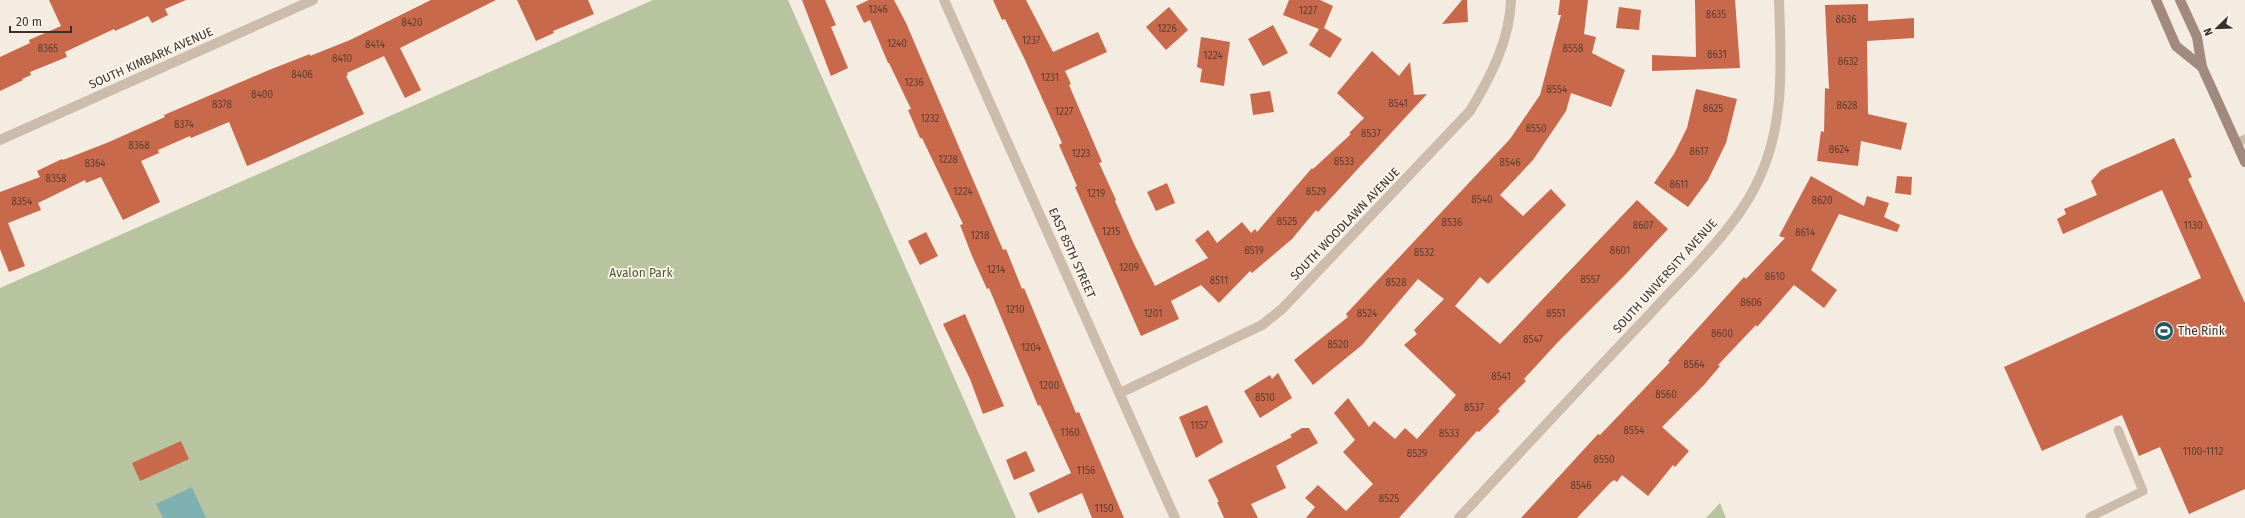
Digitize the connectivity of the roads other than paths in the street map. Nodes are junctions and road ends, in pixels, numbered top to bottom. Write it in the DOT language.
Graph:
graph roads {
  1 [pos="313,0"];
  2 [pos="944,0"];
  3 [pos="1511,0"];
  4 [pos="1778,0"];
  5 [pos="2156,0"];
  6 [pos="2180,0"];
  7 [pos="2202,67"];
  8 [pos="0,140"];
  9 [pos="2241,141"];
  10 [pos="2245,162"];
  11 [pos="1120,393"];
  12 [pos="2118,430"];
  13 [pos="2090,517"];
  14 [pos="1174,518"];
  15 [pos="1459,518"];
  1 -- 8 [label="street, SOUTH KIMBARK AVENUE"];
  2 -- 11 [label="street, EAST 85TH STREET"];
  3 -- 11 [label="street, SOUTH WOODLAWN AVENUE"];
  4 -- 15 [label="street, SOUTH UNIVERSITY AVENUE"];
  5 -- 7 [label="main road"];
  6 -- 7 [label="main road"];
  7 -- 9 [label="main road"];
  9 -- 10 [label="main road"];
  11 -- 14 [label="street, EAST 85TH STREET"];
  12 -- 13 [label="lane"];
}
